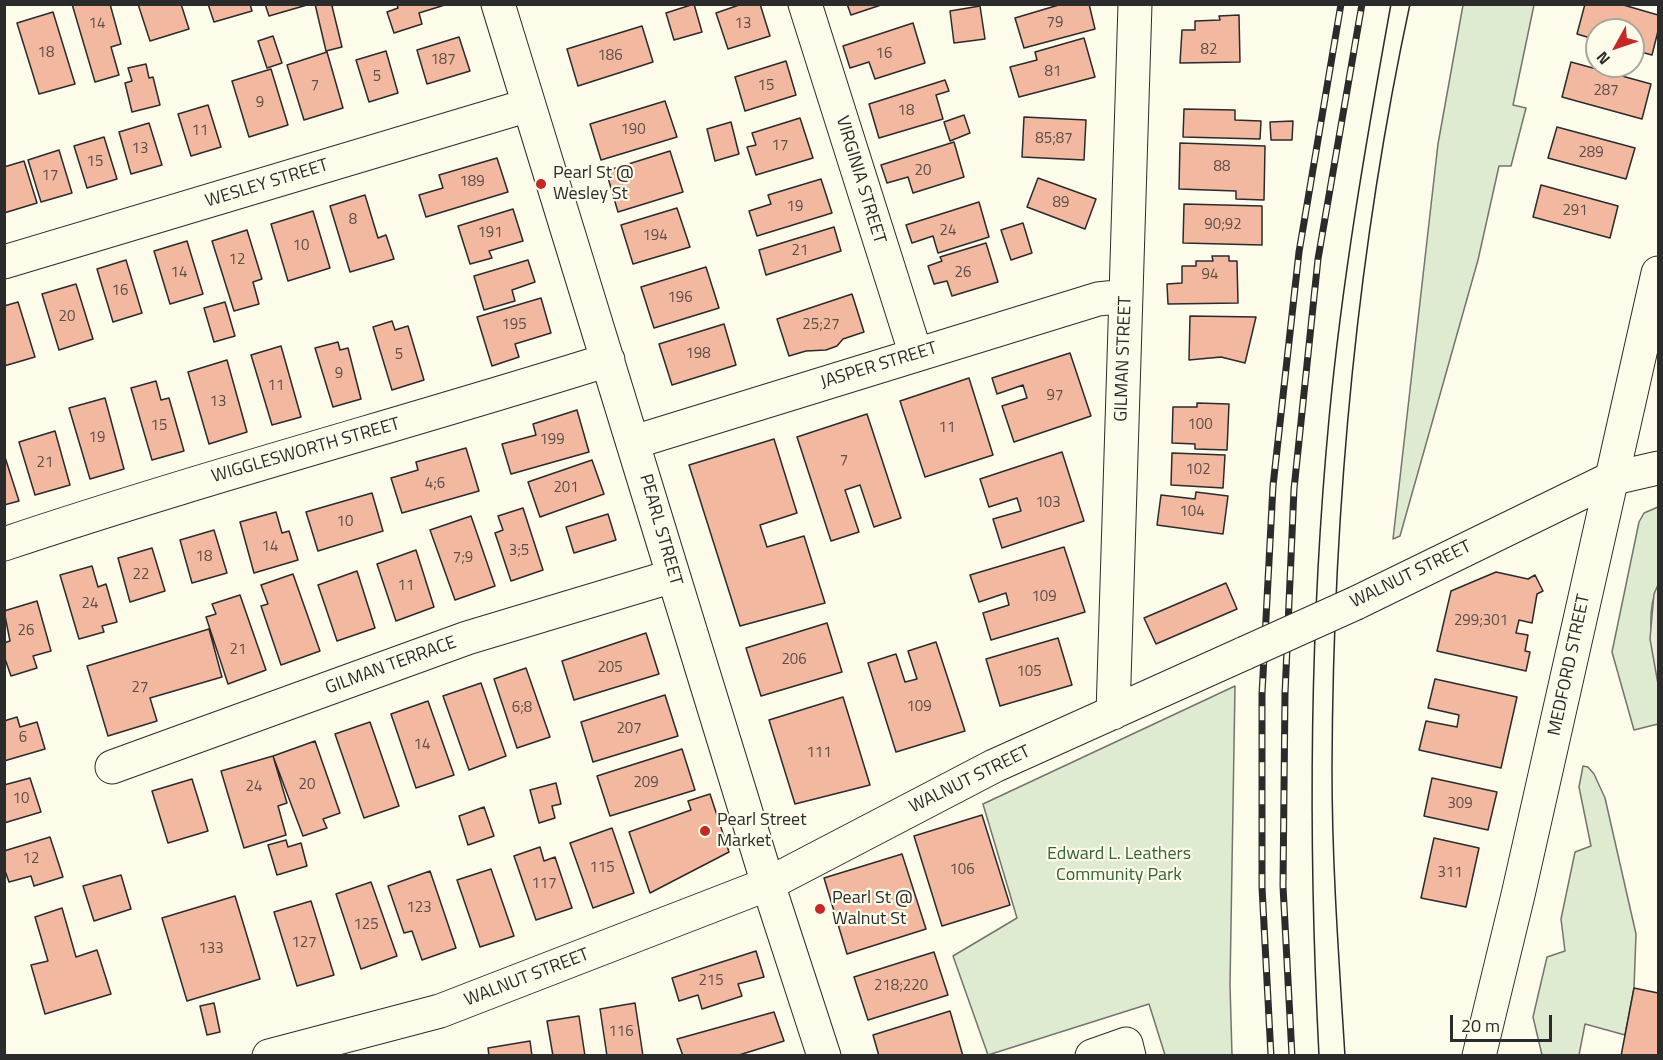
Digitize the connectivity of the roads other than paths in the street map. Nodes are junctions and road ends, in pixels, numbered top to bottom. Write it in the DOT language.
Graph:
graph roads {
  1 [pos="498,4"];
  2 [pos="805,4"];
  3 [pos="1135,4"];
  4 [pos="529,105"];
  5 [pos="4,262"];
  6 [pos="1659,273"];
  7 [pos="1126,296"];
  8 [pos="916,355"];
  9 [pos="608,360"];
  10 [pos="634,442"];
  11 [pos="1659,468"];
  12 [pos="1610,479"];
  13 [pos="4,544"];
  14 [pos="673,576"];
  15 [pos="1113,713"];
  16 [pos="112,767"];
  17 [pos="768,884"];
  18 [pos="304,1052"];
  19 [pos="269,1056"];
  20 [pos="824,1056"];
  21 [pos="1092,1056"];
  22 [pos="1129,1056"];
  23 [pos="1479,1056"];
  1 -- 4 [label="street, PEARL STREET"];
  2 -- 8 [label="street, VIRGINIA STREET"];
  3 -- 7 [label="street, GILMAN STREET"];
  4 -- 5 [label="street, WESLEY STREET"];
  4 -- 9 [label="street, PEARL STREET"];
  6 -- 12 [label="street, MEDFORD STREET"];
  7 -- 8 [label="street, JASPER STREET"];
  7 -- 15 [label="street, GILMAN STREET"];
  8 -- 10 [label="street, JASPER STREET"];
  9 -- 10 [label="street, PEARL STREET"];
  9 -- 13 [label="street, WIGGLESWORTH STREET"];
  10 -- 14 [label="street, PEARL STREET"];
  11 -- 12 [label="street, WALNUT STREET"];
  12 -- 15 [label="street, WALNUT STREET, bridge"];
  12 -- 23 [label="street, MEDFORD STREET"];
  14 -- 16 [label="street, GILMAN TERRACE"];
  14 -- 17 [label="street, PEARL STREET"];
  15 -- 17 [label="street, WALNUT STREET"];
  17 -- 18 [label="street, WALNUT STREET"];
  17 -- 20 [label="street, PEARL STREET"];
  18 -- 19 [label="street, WALNUT STREET"];
  21 -- 22 [label="street"];
}
